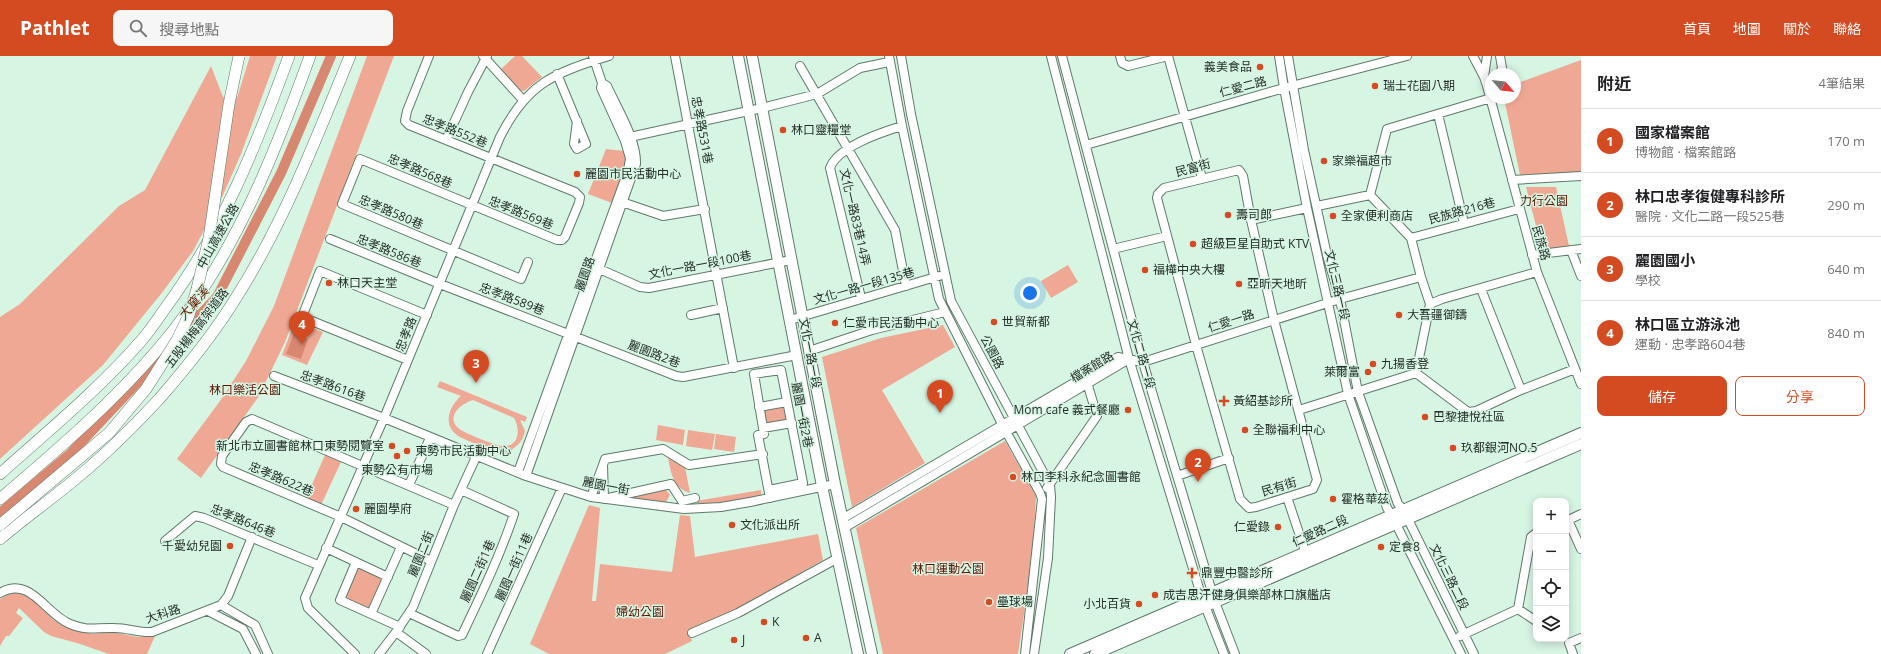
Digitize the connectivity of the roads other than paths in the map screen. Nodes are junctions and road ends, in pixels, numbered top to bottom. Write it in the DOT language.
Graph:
graph roads {
  1 [pos="240,56"];
  2 [pos="288,56"];
  3 [pos="310,56"];
  4 [pos="314,56"];
  5 [pos="350,56"];
  6 [pos="428,56"];
  7 [pos="586,56"];
  8 [pos="609,56"];
  9 [pos="675,56"];
  10 [pos="738,56"];
  11 [pos="752,56"];
  12 [pos="901,56"];
  13 [pos="1052,56"];
  14 [pos="1062,56"];
  15 [pos="1120,56"];
  16 [pos="1168,56"];
  17 [pos="1279,56"];
  18 [pos="1288,56"];
  19 [pos="1407,56"];
  20 [pos="1473,56"];
  21 [pos="1487,56"];
  22 [pos="1500,56"];
  23 [pos="484,57"];
  24 [pos="593,58"];
  25 [pos="889,59"];
  26 [pos="800,66"];
  27 [pos="1502,68"];
  28 [pos="903,69"];
  29 [pos="892,71"];
  30 [pos="557,74"];
  31 [pos="1484,76"];
  32 [pos="602,83"];
  33 [pos="299,87"];
  34 [pos="1293,87"];
  35 [pos="1284,88"];
  36 [pos="817,94"];
  37 [pos="523,100"];
  38 [pos="1485,100"];
  39 [pos="1493,104"];
  40 [pos="762,108"];
  41 [pos="748,110"];
  42 [pos="1438,114"];
  43 [pos="1184,116"];
  44 [pos="577,121"];
  45 [pos="687,123"];
  46 [pos="902,126"];
  47 [pos="630,136"];
  48 [pos="446,140"];
  49 [pos="1086,145"];
  50 [pos="848,150"];
  51 [pos="360,159"];
  52 [pos="491,159"];
  53 [pos="923,171"];
  54 [pos="913,174"];
  55 [pos="1581,176"];
  56 [pos="1202,178"];
  57 [pos="1512,180"];
  58 [pos="1370,195"];
  59 [pos="620,201"];
  60 [pos="472,205"];
  61 [pos="1317,206"];
  62 [pos="1307,208"];
  63 [pos="1519,208"];
  64 [pos="705,209"];
  65 [pos="1251,220"];
  66 [pos="1464,223"];
  67 [pos="1167,236"];
  68 [pos="1411,238"];
  69 [pos="330,240"];
  70 [pos="1113,249"];
  71 [pos="1581,249"];
  72 [pos="1572,250"];
  73 [pos="453,252"];
  74 [pos="1532,255"];
  75 [pos="791,260"];
  76 [pos="528,262"];
  77 [pos="778,262"];
  78 [pos="596,267"];
  79 [pos="1537,272"];
  80 [pos="716,274"];
  81 [pos="944,275"];
  82 [pos="1581,276"];
  83 [pos="1421,277"];
  84 [pos="934,278"];
  85 [pos="440,284"];
  86 [pos="906,286"];
  87 [pos="1481,289"];
  88 [pos="861,298"];
  89 [pos="1340,299"];
  90 [pos="951,302"];
  91 [pos="1328,302"];
  92 [pos="1430,304"];
  93 [pos="723,308"];
  94 [pos="943,308"];
  95 [pos="427,315"];
  96 [pos="691,315"];
  97 [pos="802,317"];
  98 [pos="790,320"];
  99 [pos="1274,320"];
  100 [pos="572,335"];
  101 [pos="1196,345"];
  102 [pos="809,351"];
  103 [pos="797,355"];
  104 [pos="1129,359"];
  105 [pos="408,360"];
  106 [pos="1143,362"];
  107 [pos="734,368"];
  108 [pos="1575,369"];
  109 [pos="1416,373"];
  110 [pos="274,376"];
  111 [pos="1086,380"];
  112 [pos="1581,384"];
  113 [pos="1522,390"];
  114 [pos="1358,392"];
  115 [pos="1348,394"];
  116 [pos="787,402"];
  117 [pos="759,407"];
  118 [pos="1299,410"];
  119 [pos="384,418"];
  120 [pos="1016,422"];
  121 [pos="792,423"];
  122 [pos="763,428"];
  123 [pos="1005,428"];
  124 [pos="1581,433"];
  125 [pos="430,438"];
  126 [pos="1581,444"];
  127 [pos="763,454"];
  128 [pos="476,457"];
  129 [pos="1229,458"];
  130 [pos="603,465"];
  131 [pos="362,466"];
  132 [pos="0,474"];
  133 [pos="522,474"];
  134 [pos="1177,476"];
  135 [pos="835,484"];
  136 [pos="1050,485"];
  137 [pos="409,486"];
  138 [pos="822,486"];
  139 [pos="562,488"];
  140 [pos="461,490"];
  141 [pos="1040,493"];
  142 [pos="770,494"];
  143 [pos="591,497"];
  144 [pos="1287,497"];
  145 [pos="695,498"];
  146 [pos="0,499"];
  147 [pos="604,499"];
  148 [pos="454,505"];
  149 [pos="1405,514"];
  150 [pos="341,517"];
  151 [pos="1393,518"];
  152 [pos="1572,518"];
  153 [pos="843,523"];
  154 [pos="0,525"];
  155 [pos="1535,534"];
  156 [pos="252,537"];
  157 [pos="0,539"];
  158 [pos="165,541"];
  159 [pos="401,547"];
  160 [pos="326,548"];
  161 [pos="1581,549"];
  162 [pos="1307,557"];
  163 [pos="838,558"];
  164 [pos="1036,558"];
  165 [pos="1048,558"];
  166 [pos="430,561"];
  167 [pos="356,562"];
  168 [pos="318,565"];
  169 [pos="388,577"];
  170 [pos="0,593"];
  171 [pos="1214,597"];
  172 [pos="1204,603"];
  173 [pos="222,605"];
  174 [pos="1518,609"];
  175 [pos="208,611"];
  176 [pos="409,613"];
  177 [pos="371,614"];
  178 [pos="1533,619"];
  179 [pos="398,630"];
  180 [pos="692,633"];
  181 [pos="1464,634"];
  182 [pos="1581,638"];
  183 [pos="1454,639"];
  184 [pos="1569,640"];
  185 [pos="1027,641"];
  186 [pos="1036,642"];
  187 [pos="1567,642"];
  188 [pos="267,651"];
  189 [pos="255,653"];
  190 [pos="355,654"];
  191 [pos="378,654"];
  192 [pos="426,654"];
  193 [pos="487,654"];
  194 [pos="858,654"];
  195 [pos="872,654"];
  196 [pos="1025,654"];
  197 [pos="1034,654"];
  198 [pos="1070,654"];
  199 [pos="1095,654"];
  200 [pos="1224,654"];
  201 [pos="1235,654"];
  202 [pos="1461,654"];
  203 [pos="1474,654"];
  204 [pos="1574,654"];
  1 -- 154 [label="highway, 五股楊梅高架道路, bridge"];
  2 -- 132 [label="highway, 中山高速公路"];
  3 -- 33 [label="highway, 中山高速公路"];
  4 -- 33 [label="highway"];
  5 -- 157 [label="highway, 五股楊梅高架道路"];
  6 -- 48 [label="street, 忠孝路552巷"];
  7 -- 24 [label="street"];
  8 -- 24 [label="street, 忠孝路"];
  9 -- 45 [label="street, 忠孝路531巷"];
  10 -- 41 [label="main road, 文化一路一段"];
  11 -- 40 [label="main road, 文化一路一段"];
  12 -- 28 [label="street, 公園路"];
  13 -- 104 [label="street, 文化二路一段"];
  14 -- 49 [label="street, 文化二路一段"];
  15 -- 16 [label="street"];
  16 -- 43 [label="street"];
  17 -- 35 [label="street, 文化三路一段"];
  18 -- 34 [label="street, 文化三路一段"];
  19 -- 34 [label="street, 仁愛二路"];
  20 -- 31 [label="street"];
  21 -- 31 [label="street"];
  22 -- 27 [label="street"];
  23 -- 37 [label="street"];
  23 -- 48 [label="street"];
  24 -- 30 [label="street, 忠孝路"];
  24 -- 32 [label="street, 麗園路"];
  25 -- 29 [label="street, 公園路"];
  25 -- 36 [label="street"];
  26 -- 36 [label="street, 文化一路83巷14弄"];
  28 -- 29 [label="street"];
  28 -- 53 [label="street, 公園路"];
  29 -- 46 [label="street, 公園路"];
  30 -- 37 [label="street, 忠孝路"];
  30 -- 44 [label="street"];
  32 -- 47 [label="street, 麗園路"];
  32 -- 59 [label="street, 麗園路"];
  33 -- 146 [label="highway, 中山高速公路"];
  34 -- 35 [label="street, 仁愛二路"];
  34 -- 61 [label="street, 文化三路一段"];
  35 -- 43 [label="street, 仁愛二路"];
  35 -- 62 [label="street, 文化三路一段"];
  36 -- 40 [label="street"];
  36 -- 50 [label="street, 文化一路83巷14弄"];
  37 -- 52 [label="street, 忠孝路"];
  38 -- 42 [label="street"];
  39 -- 57 [label="street, 民族路"];
  40 -- 41 [label="street"];
  40 -- 75 [label="main road, 文化一路一段"];
  41 -- 45 [label="street"];
  41 -- 77 [label="main road, 文化一路一段"];
  42 -- 58 [label="street"];
  42 -- 66 [label="street"];
  43 -- 49 [label="street, 仁愛二路"];
  43 -- 56 [label="street"];
  45 -- 47 [label="street"];
  45 -- 64 [label="street, 忠孝路531巷"];
  46 -- 50 [label="street"];
  46 -- 54 [label="street, 公園路"];
  47 -- 59 [label="street, 麗園路"];
  48 -- 52 [label="street, 忠孝路552巷"];
  49 -- 70 [label="street, 文化二路一段"];
  50 -- 86 [label="street, 文化一路83巷14弄"];
  50 -- 88 [label="street, 文化一路83巷14弄"];
  51 -- 60 [label="street, 忠孝路568巷"];
  51 -- 73 [label="street, 忠孝路580巷"];
  52 -- 60 [label="street, 忠孝路"];
  52 -- 60 [label="street, 忠孝路569巷"];
  53 -- 54 [label="street"];
  53 -- 81 [label="street, 公園路"];
  54 -- 84 [label="street, 公園路"];
  55 -- 57 [label="street"];
  56 -- 65 [label="street, 民富街"];
  56 -- 67 [label="street, 民富街"];
  57 -- 63 [label="street, 民族路"];
  58 -- 61 [label="street"];
  58 -- 68 [label="street"];
  59 -- 64 [label="street"];
  59 -- 78 [label="street, 麗園路"];
  60 -- 73 [label="street, 忠孝路"];
  61 -- 89 [label="street, 文化三路一段"];
  62 -- 65 [label="street"];
  62 -- 91 [label="street, 文化三路一段"];
  63 -- 66 [label="street, 民族路216巷"];
  63 -- 74 [label="street, 民族路"];
  64 -- 80 [label="street, 忠孝路531巷"];
  65 -- 99 [label="street, 民富街"];
  66 -- 68 [label="street, 民族路216巷"];
  67 -- 70 [label="street"];
  67 -- 101 [label="street, 民富街"];
  68 -- 83 [label="street"];
  69 -- 85 [label="street, 忠孝路586巷"];
  70 -- 106 [label="street, 文化二路一段"];
  71 -- 72 [label="street"];
  72 -- 74 [label="street"];
  72 -- 82 [label="street"];
  73 -- 76 [label="street"];
  73 -- 85 [label="street, 忠孝路"];
  74 -- 79 [label="street, 民族路"];
  75 -- 77 [label="street, 文化一路一段100巷"];
  75 -- 97 [label="main road, 文化一路一段"];
  77 -- 80 [label="street, 文化一路一段100巷"];
  77 -- 98 [label="main road, 文化一路一段"];
  78 -- 80 [label="street, 文化一路一段100巷"];
  78 -- 100 [label="street, 麗園路"];
  79 -- 87 [label="street"];
  79 -- 108 [label="street, 民族路"];
  80 -- 93 [label="street, 忠孝路531巷"];
  81 -- 84 [label="street, 文化一路一段135巷"];
  81 -- 90 [label="street, 公園路"];
  83 -- 89 [label="street, 仁愛一路"];
  83 -- 92 [label="street"];
  84 -- 86 [label="street, 文化一路一段135巷"];
  84 -- 94 [label="street, 公園路"];
  85 -- 95 [label="street, 忠孝路"];
  85 -- 100 [label="street, 忠孝路589巷"];
  86 -- 88 [label="street, 文化一路一段135巷"];
  87 -- 92 [label="street"];
  87 -- 113 [label="street"];
  88 -- 97 [label="street, 文化一路一段135巷"];
  89 -- 91 [label="street, 仁愛一路"];
  89 -- 114 [label="street, 文化三路一段"];
  90 -- 94 [label="street"];
  90 -- 120 [label="street, 公園路"];
  91 -- 99 [label="street, 仁愛一路"];
  91 -- 115 [label="street, 文化三路一段"];
  92 -- 109 [label="street"];
  93 -- 96 [label="street"];
  93 -- 107 [label="street, 忠孝路531巷"];
  94 -- 102 [label="street"];
  94 -- 123 [label="street, 公園路"];
  95 -- 105 [label="street, 忠孝路"];
  95 -- 105 [label="street"];
  97 -- 98 [label="street, 文化一路一段135巷"];
  97 -- 102 [label="main road, 文化一路一段"];
  98 -- 103 [label="main road, 文化一路一段"];
  99 -- 101 [label="street, 仁愛一路"];
  99 -- 118 [label="street, 民有街"];
  100 -- 107 [label="street, 麗園路2巷"];
  100 -- 133 [label="street, 麗園路"];
  101 -- 106 [label="street, 仁愛一路"];
  101 -- 129 [label="street, 民有街"];
  102 -- 135 [label="main road, 文化一路一段"];
  103 -- 107 [label="street, 麗園路2巷"];
  103 -- 138 [label="main road, 文化一路一段"];
  104 -- 106 [label="street, 仁愛一路"];
  104 -- 111 [label="street, 檔案館路"];
  104 -- 172 [label="street, 文化二路一段"];
  105 -- 119 [label="street, 忠孝路"];
  106 -- 134 [label="street, 文化二路一段"];
  108 -- 112 [label="street, 民族路"];
  108 -- 113 [label="street"];
  109 -- 113 [label="street"];
  109 -- 114 [label="street"];
  110 -- 119 [label="street, 忠孝路616巷"];
  111 -- 120 [label="street, 檔案館路"];
  111 -- 136 [label="street"];
  114 -- 115 [label="street"];
  114 -- 149 [label="street, 文化三路一段"];
  115 -- 118 [label="street"];
  115 -- 151 [label="street, 文化三路一段"];
  116 -- 117 [label="street"];
  116 -- 117 [label="street, 麗園一街2巷"];
  116 -- 121 [label="street, 麗園一街2巷"];
  117 -- 122 [label="street, 麗園一街2巷"];
  118 -- 144 [label="street, 民有街"];
  119 -- 125 [label="street, 麗園一街"];
  119 -- 131 [label="street, 忠孝路"];
  120 -- 123 [label="street, 檔案館路"];
  120 -- 136 [label="street, 公園路"];
  121 -- 122 [label="street"];
  121 -- 142 [label="street, 麗園一街2巷"];
  122 -- 127 [label="street, 麗園一街2巷"];
  123 -- 141 [label="street, 公園路"];
  123 -- 153 [label="street, 檔案館路"];
  124 -- 149 [label="main road, 仁愛路二段"];
  125 -- 128 [label="street, 麗園一街"];
  125 -- 137 [label="street"];
  126 -- 149 [label="main road, 仁愛路二段"];
  127 -- 130 [label="street"];
  127 -- 142 [label="street, 麗園一街2巷"];
  128 -- 133 [label="street, 麗園一街"];
  128 -- 140 [label="street, 麗園二街"];
  129 -- 134 [label="street"];
  129 -- 144 [label="street, 民有街"];
  130 -- 143 [label="street"];
  130 -- 147 [label="street"];
  131 -- 137 [label="street"];
  131 -- 150 [label="street, 忠孝路"];
  131 -- 150 [label="street, 忠孝路622巷"];
  133 -- 139 [label="street, 麗園一街"];
  134 -- 171 [label="street, 文化二路一段"];
  135 -- 138 [label="street, 麗園一街"];
  135 -- 153 [label="main road, 文化一路一段"];
  136 -- 141 [label="street"];
  136 -- 165 [label="street, 公園路"];
  137 -- 148 [label="street"];
  138 -- 142 [label="street, 麗園一街"];
  138 -- 163 [label="main road, 文化一路一段"];
  139 -- 143 [label="street, 麗園一街"];
  139 -- 193 [label="street, 麗園一街11巷"];
  140 -- 148 [label="street, 麗園二街"];
  140 -- 176 [label="street, 麗園二街1巷"];
  141 -- 164 [label="street, 公園路"];
  142 -- 147 [label="street, 麗園一街"];
  143 -- 147 [label="street, 麗園一街"];
  144 -- 162 [label="street"];
  145 -- 147 [label="street"];
  148 -- 166 [label="street, 麗園二街"];
  149 -- 151 [label="main road, 仁愛路二段"];
  149 -- 181 [label="street, 文化三路二段"];
  150 -- 159 [label="street"];
  150 -- 160 [label="street, 忠孝路"];
  151 -- 162 [label="main road, 仁愛路二段"];
  151 -- 183 [label="street, 文化三路二段"];
  152 -- 161 [label="street"];
  153 -- 195 [label="main road, 文化一路一段"];
  155 -- 174 [label="street"];
  156 -- 158 [label="street, 忠孝路646巷"];
  156 -- 168 [label="street, 忠孝路646巷"];
  156 -- 173 [label="street"];
  159 -- 166 [label="street"];
  159 -- 169 [label="street"];
  160 -- 167 [label="street"];
  160 -- 168 [label="street, 忠孝路"];
  162 -- 171 [label="main road, 仁愛路二段"];
  163 -- 180 [label="street"];
  163 -- 194 [label="main road, 文化一路一段"];
  164 -- 165 [label="street"];
  164 -- 185 [label="street, 公園路"];
  165 -- 186 [label="street, 公園路"];
  166 -- 176 [label="street, 麗園二街"];
  167 -- 169 [label="street"];
  167 -- 177 [label="street"];
  168 -- 190 [label="street, 忠孝路"];
  169 -- 177 [label="street"];
  170 -- 175 [label="street, 大科路"];
  171 -- 172 [label="main road, 仁愛路二段"];
  171 -- 201 [label="street, 文化二路一段"];
  172 -- 198 [label="main road, 仁愛路二段"];
  172 -- 199 [label="main road, 仁愛路二段"];
  172 -- 200 [label="street, 文化二路一段"];
  173 -- 175 [label="street, 大科路"];
  173 -- 188 [label="street"];
  174 -- 178 [label="street"];
  174 -- 181 [label="street"];
  175 -- 189 [label="street"];
  176 -- 179 [label="street, 麗園二街"];
  177 -- 179 [label="street"];
  179 -- 191 [label="street, 麗園二街"];
  179 -- 192 [label="street"];
  181 -- 183 [label="street"];
  181 -- 203 [label="street, 文化三路二段"];
  182 -- 184 [label="street"];
  183 -- 202 [label="street, 文化三路二段"];
  185 -- 186 [label="street"];
  185 -- 196 [label="street, 公園路"];
  186 -- 197 [label="street, 公園路"];
  187 -- 204 [label="street"];
  188 -- 189 [label="street"];
}
